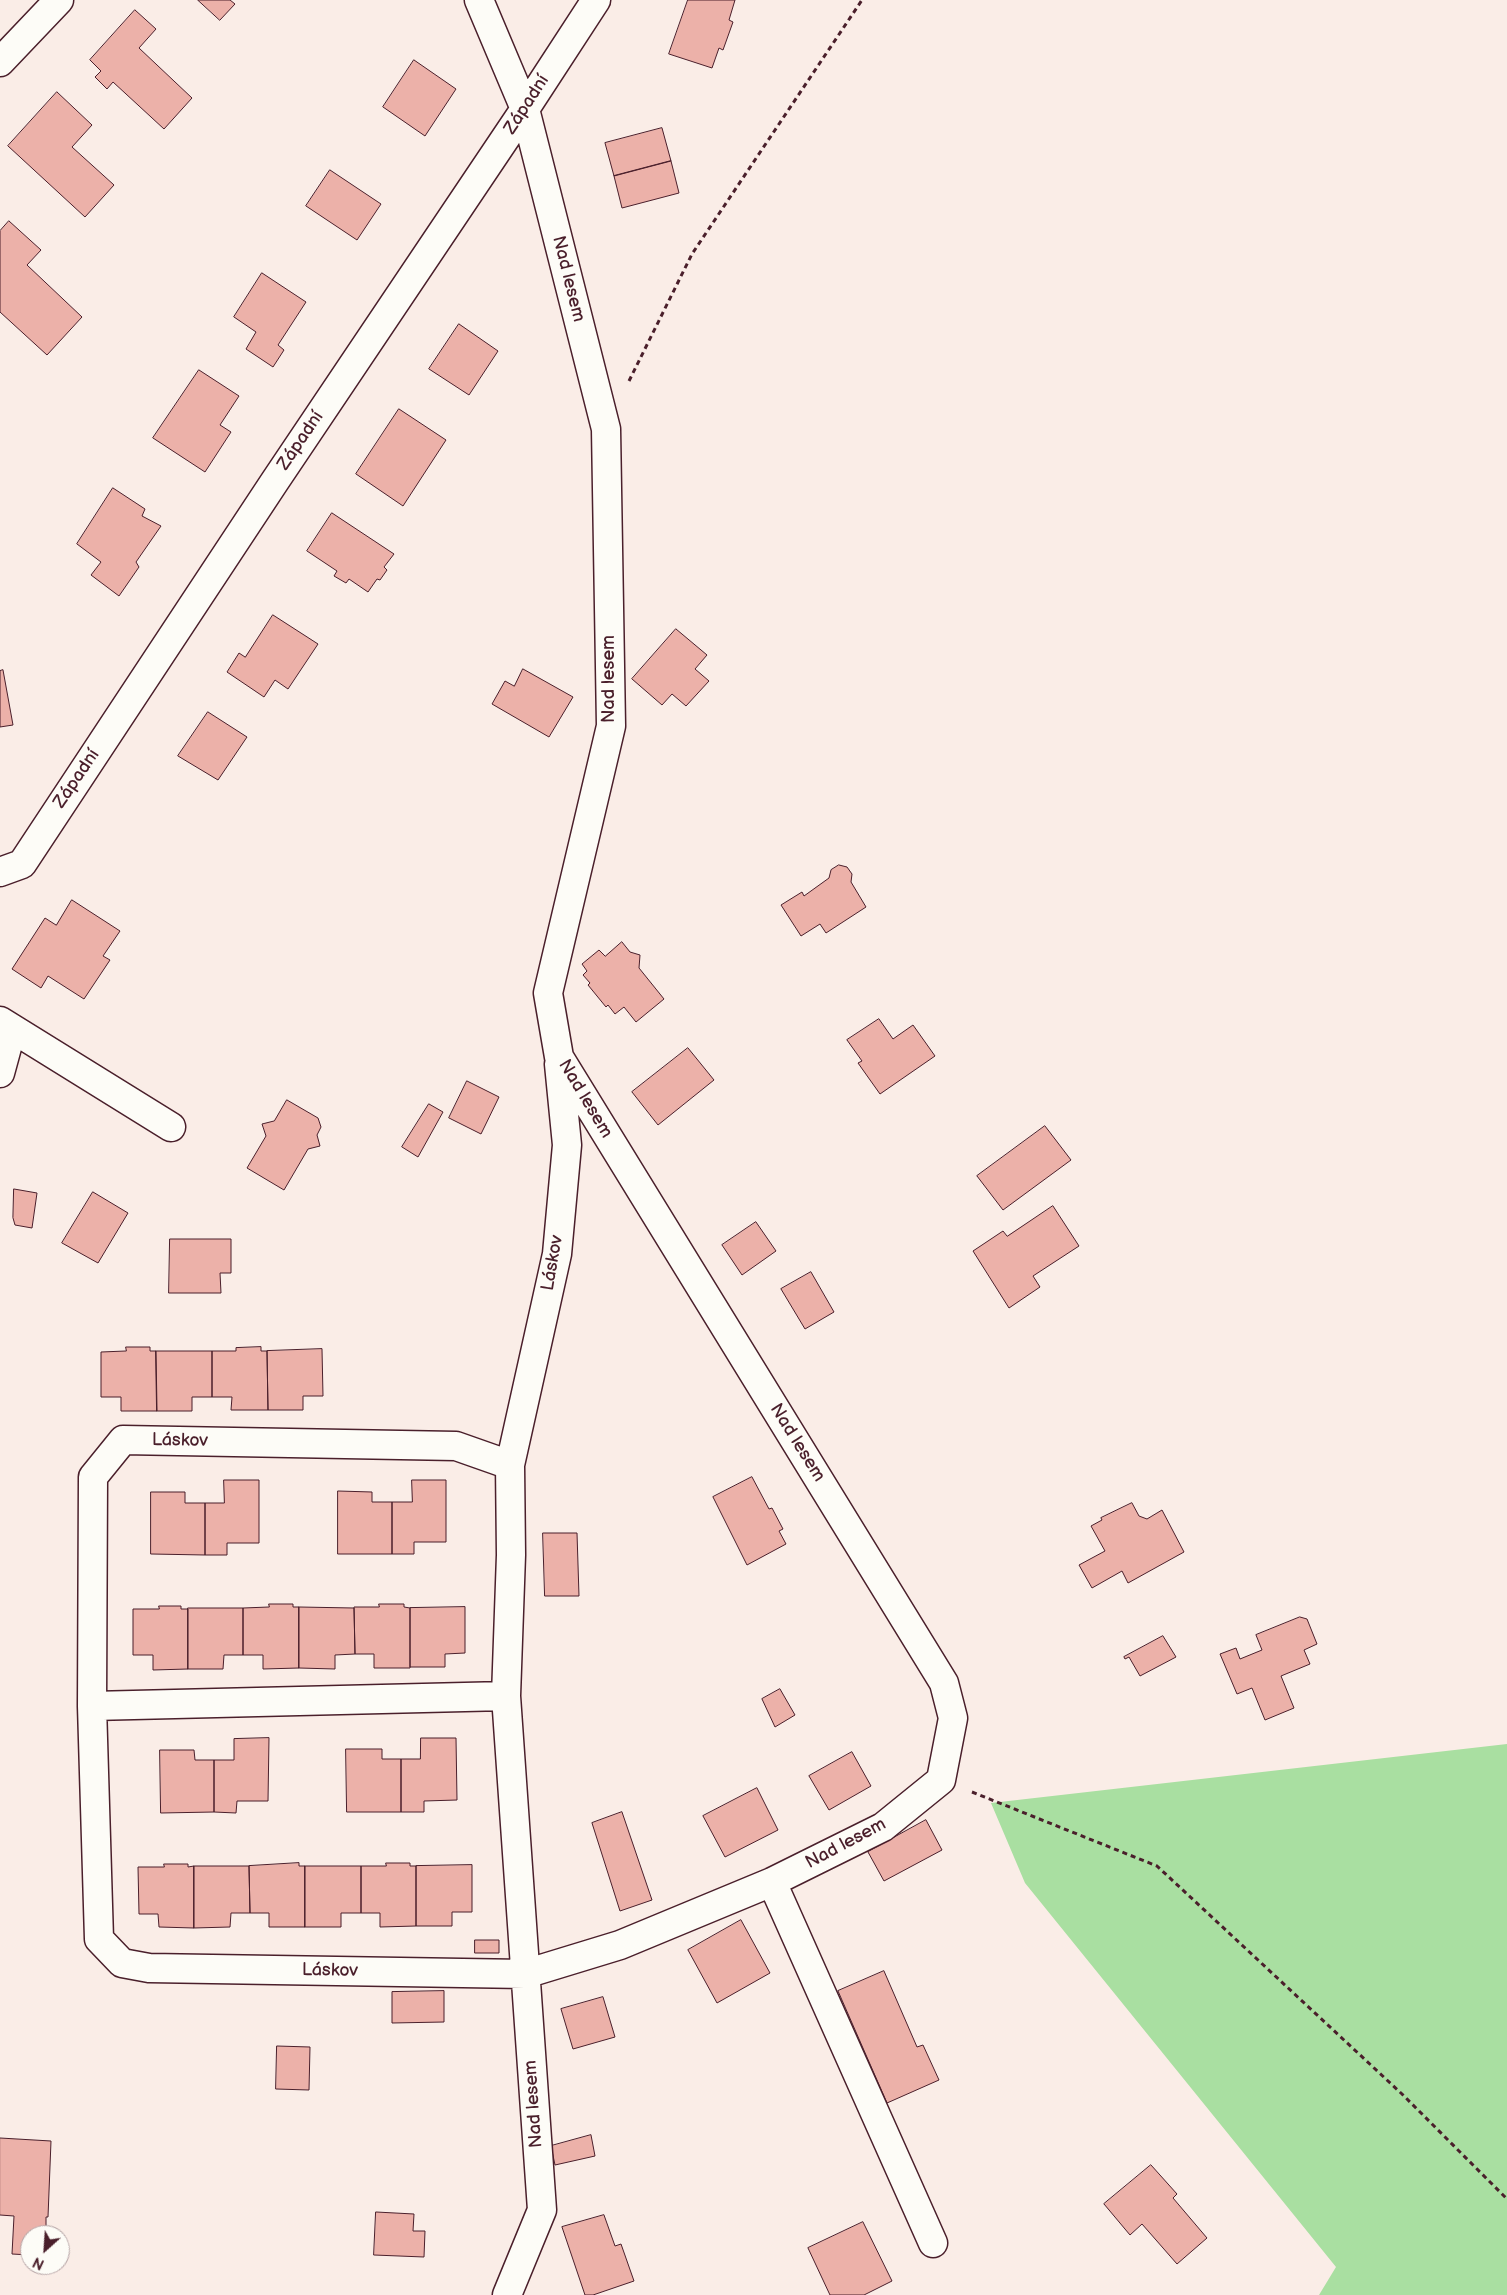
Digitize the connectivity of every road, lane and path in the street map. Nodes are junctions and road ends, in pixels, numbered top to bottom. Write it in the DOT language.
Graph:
graph roads {
  1 [pos="59,0"];
  2 [pos="479,0"];
  3 [pos="596,0"];
  4 [pos="862,0"];
  5 [pos="0,62"];
  6 [pos="526,108"];
  7 [pos="606,429"];
  8 [pos="0,872"];
  9 [pos="6,1025"];
  10 [pos="559,1057"];
  11 [pos="0,1073"];
  12 [pos="171,1127"];
  13 [pos="510,1465"];
  14 [pos="506,1696"];
  15 [pos="92,1706"];
  16 [pos="941,1780"];
  17 [pos="772,1882"];
  18 [pos="525,1974"];
  19 [pos="1507,2199"];
  20 [pos="933,2244"];
  21 [pos="510,2288"];
  1 -- 5 [label="street"];
  2 -- 6 [label="street, Nad lesem"];
  3 -- 6 [label="street, Západní"];
  4 -- 7 [label="path"];
  6 -- 7 [label="street, Nad lesem"];
  6 -- 8 [label="street, Západní"];
  7 -- 10 [label="street, Nad lesem"];
  9 -- 11 [label="street"];
  9 -- 12 [label="street"];
  10 -- 13 [label="street, Láskov"];
  10 -- 16 [label="street, Nad lesem"];
  13 -- 14 [label="street, Láskov"];
  13 -- 15 [label="street, Láskov"];
  14 -- 15 [label="street"];
  14 -- 18 [label="street, Láskov"];
  15 -- 18 [label="street, Láskov"];
  16 -- 17 [label="street, Nad lesem"];
  16 -- 19 [label="path"];
  17 -- 18 [label="street, Nad lesem"];
  17 -- 20 [label="street"];
  18 -- 21 [label="street, Nad lesem"];
}
